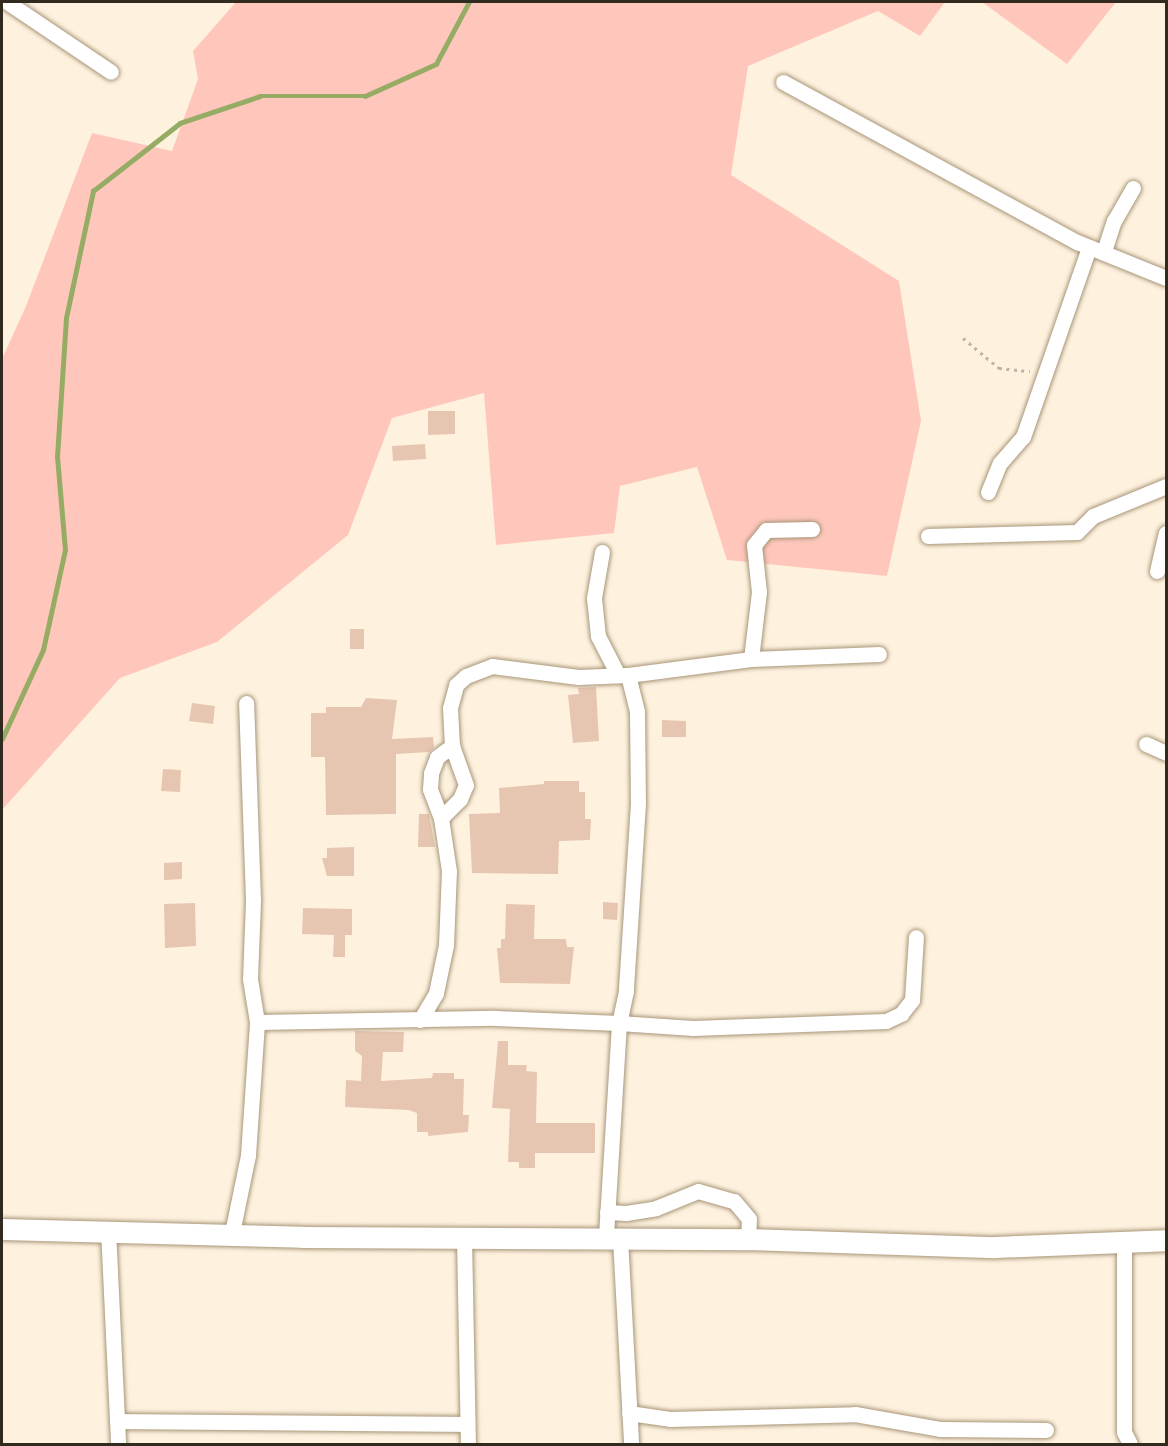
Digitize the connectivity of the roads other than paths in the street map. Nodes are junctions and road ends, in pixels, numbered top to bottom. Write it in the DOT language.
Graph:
graph roads {
  1 [pos="8,2"];
  2 [pos="111,72"];
  3 [pos="783,82"];
  4 [pos="1133,188"];
  5 [pos="1097,249"];
  6 [pos="1167,278"];
  7 [pos="1167,486"];
  8 [pos="988,492"];
  9 [pos="812,529"];
  10 [pos="1167,533"];
  11 [pos="928,536"];
  12 [pos="602,552"];
  13 [pos="1157,571"];
  14 [pos="879,654"];
  15 [pos="751,659"];
  16 [pos="623,675"];
  17 [pos="246,703"];
  18 [pos="1146,744"];
  19 [pos="452,746"];
  20 [pos="1167,753"];
  21 [pos="441,818"];
  22 [pos="916,937"];
  23 [pos="436,993"];
  24 [pos="420,1020"];
  25 [pos="443,1020"];
  26 [pos="257,1022"];
  27 [pos="619,1023"];
  28 [pos="607,1212"];
  29 [pos="2,1229"];
  30 [pos="108,1229"];
  31 [pos="232,1233"];
  32 [pos="464,1238"];
  33 [pos="613,1238"];
  34 [pos="748,1239"];
  35 [pos="1167,1240"];
  36 [pos="1124,1243"];
  37 [pos="629,1413"];
  38 [pos="117,1421"];
  39 [pos="467,1424"];
  40 [pos="1046,1430"];
  41 [pos="118,1444"];
  42 [pos="468,1444"];
  43 [pos="631,1444"];
  44 [pos="1131,1444"];
  1 -- 2 [label="street"];
  3 -- 5 [label="street"];
  4 -- 5 [label="street"];
  5 -- 6 [label="street"];
  5 -- 8 [label="street"];
  7 -- 11 [label="street"];
  9 -- 15 [label="street"];
  10 -- 13 [label="street"];
  12 -- 16 [label="street"];
  14 -- 15 [label="street"];
  15 -- 16 [label="street"];
  16 -- 19 [label="street"];
  16 -- 27 [label="street"];
  17 -- 26 [label="street"];
  18 -- 20 [label="street"];
  19 -- 21 [label="street"];
  19 -- 21 [label="street"];
  21 -- 23 [label="street"];
  22 -- 27 [label="street"];
  23 -- 24 [label="street"];
  23 -- 25 [label="street"];
  24 -- 25 [label="street"];
  24 -- 26 [label="street"];
  25 -- 27 [label="street"];
  26 -- 31 [label="street"];
  27 -- 28 [label="street"];
  28 -- 33 [label="street"];
  28 -- 34 [label="street"];
  29 -- 30 [label="street"];
  30 -- 31 [label="street"];
  30 -- 38 [label="street"];
  31 -- 32 [label="street"];
  32 -- 33 [label="street"];
  32 -- 39 [label="street"];
  33 -- 34 [label="street"];
  33 -- 37 [label="street"];
  34 -- 36 [label="street"];
  35 -- 36 [label="street"];
  36 -- 44 [label="street"];
  37 -- 40 [label="street"];
  37 -- 43 [label="street"];
  38 -- 39 [label="street"];
  38 -- 41 [label="street"];
  39 -- 42 [label="street"];
}
